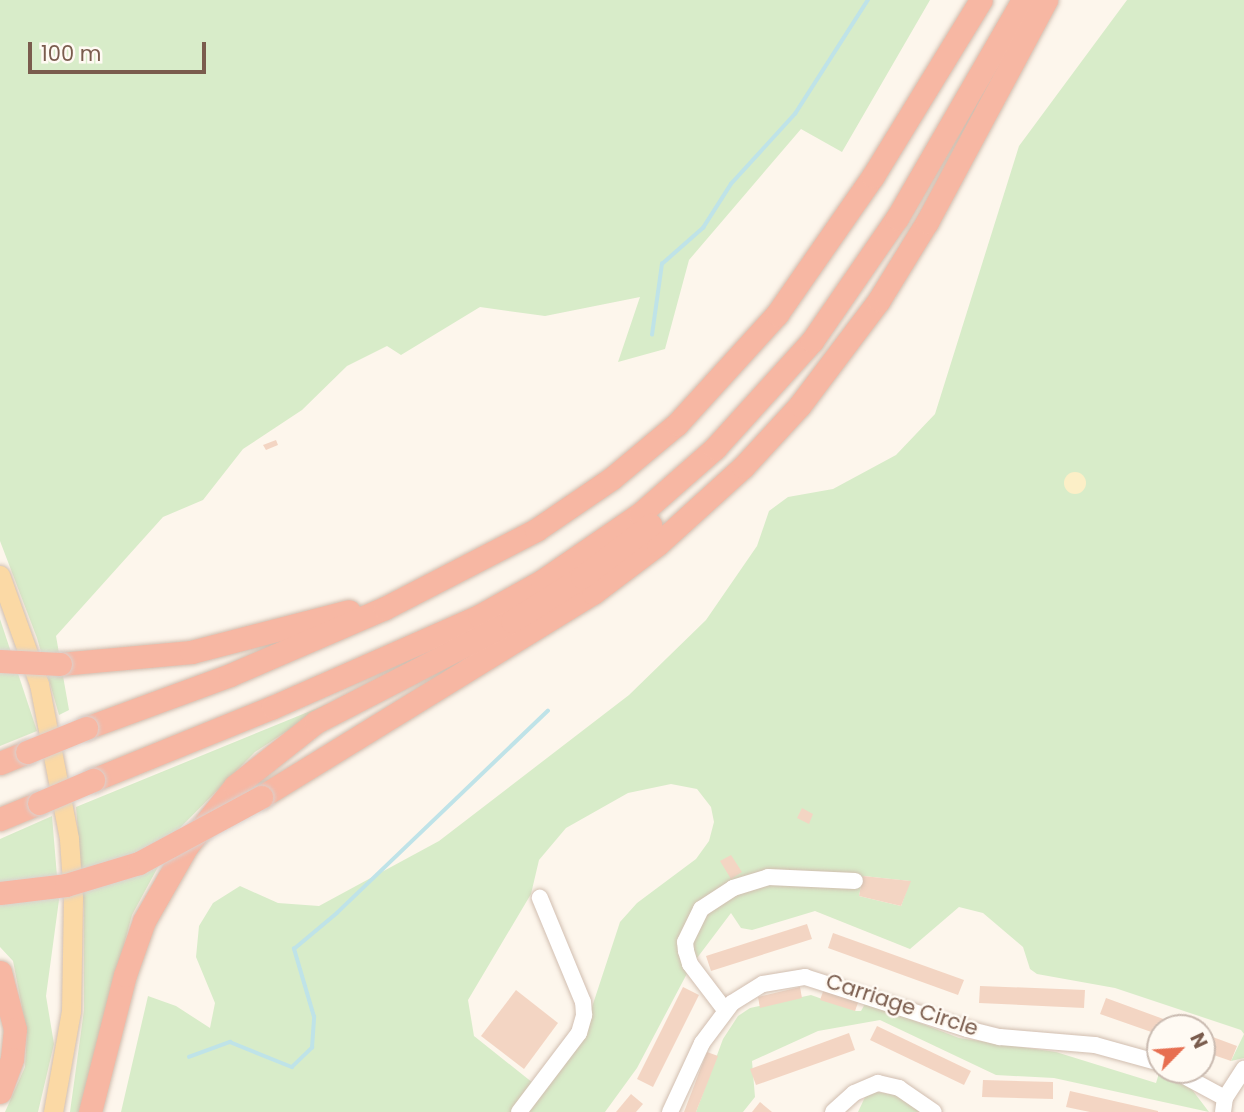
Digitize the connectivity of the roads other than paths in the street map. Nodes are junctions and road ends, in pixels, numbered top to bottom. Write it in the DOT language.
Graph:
graph roads {
  1 [pos="981,0"];
  2 [pos="1023,0"];
  3 [pos="1046,0"];
  4 [pos="812,341"];
  5 [pos="0,575"];
  6 [pos="442,581"];
  7 [pos="0,662"];
  8 [pos="0,763"];
  9 [pos="0,819"];
  10 [pos="855,881"];
  11 [pos="0,893"];
  12 [pos="540,898"];
  13 [pos="0,972"];
  14 [pos="725,1010"];
  15 [pos="1146,1059"];
  16 [pos="1244,1069"];
  17 [pos="1193,1084"];
  18 [pos="0,1093"];
  19 [pos="1224,1105"];
  20 [pos="53,1112"];
  21 [pos="90,1112"];
  22 [pos="519,1112"];
  23 [pos="670,1112"];
  24 [pos="833,1112"];
  25 [pos="934,1112"];
  1 -- 6 [label="highway"];
  2 -- 4 [label="highway"];
  3 -- 11 [label="highway, bridge"];
  4 -- 9 [label="highway, bridge"];
  4 -- 21 [label="highway"];
  5 -- 20 [label="main road"];
  6 -- 7 [label="highway, bridge"];
  6 -- 8 [label="highway, bridge"];
  10 -- 14 [label="street"];
  12 -- 22 [label="street"];
  13 -- 18 [label="highway"];
  14 -- 15 [label="street, Carriage Circle"];
  14 -- 23 [label="street, Carriage Circle"];
  16 -- 19 [label="street"];
  17 -- 19 [label="street"];
  24 -- 25 [label="street"];
}
